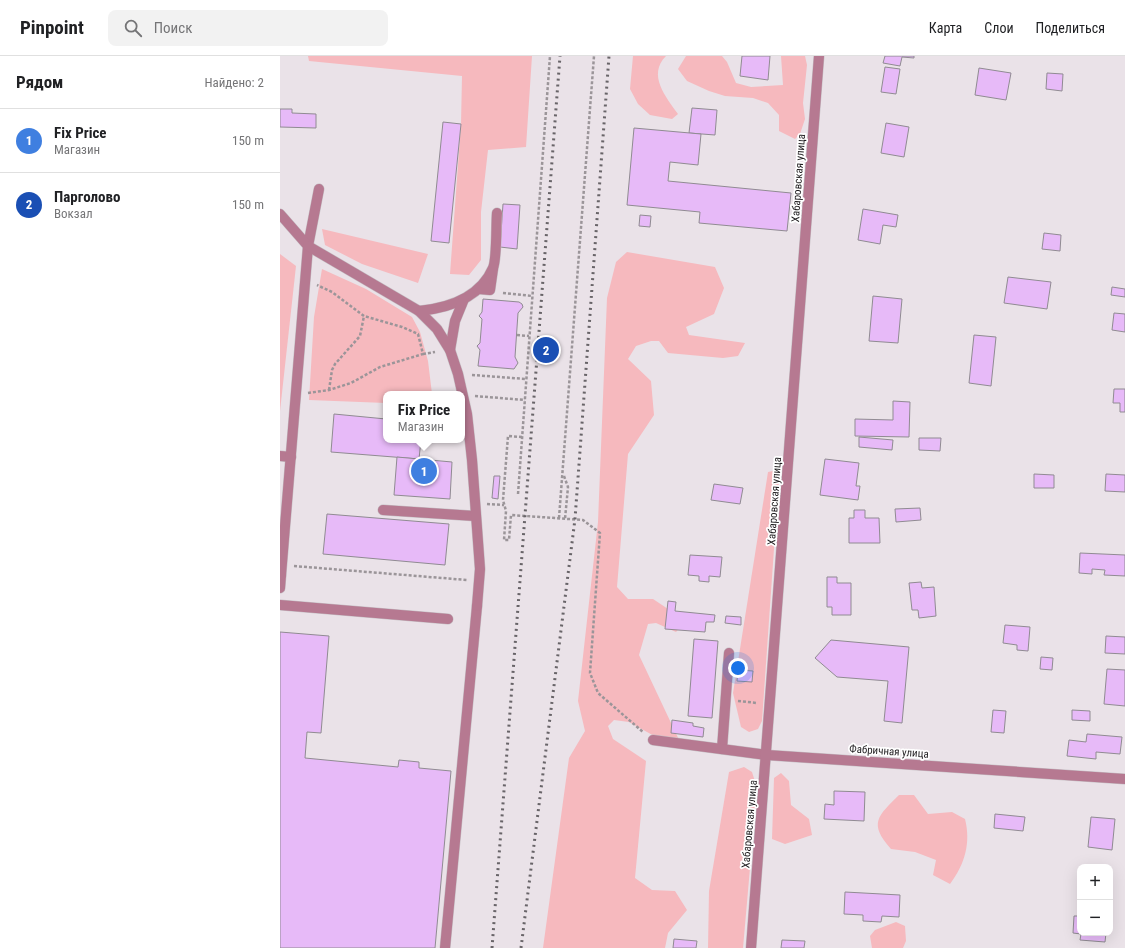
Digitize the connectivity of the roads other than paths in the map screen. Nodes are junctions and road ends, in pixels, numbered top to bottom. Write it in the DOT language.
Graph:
graph roads {
  1 [pos="819,56"];
  2 [pos="319,189"];
  3 [pos="497,213"];
  4 [pos="280,214"];
  5 [pos="308,246"];
  6 [pos="493,267"];
  7 [pos="479,289"];
  8 [pos="464,299"];
  9 [pos="419,311"];
  10 [pos="450,350"];
  11 [pos="461,391"];
  12 [pos="465,414"];
  13 [pos="280,456"];
  14 [pos="291,457"];
  15 [pos="383,510"];
  16 [pos="475,516"];
  17 [pos="280,588"];
  18 [pos="280,605"];
  19 [pos="448,619"];
  20 [pos="730,653"];
  21 [pos="653,740"];
  22 [pos="722,749"];
  23 [pos="767,754"];
  24 [pos="1125,780"];
  25 [pos="445,948"];
  26 [pos="751,948"];
  1 -- 23 [label="street, Хабаровская улица"];
  2 -- 5 [label="street"];
  3 -- 6 [label="street"];
  4 -- 5 [label="street"];
  5 -- 9 [label="street"];
  5 -- 14 [label="street"];
  6 -- 7 [label="street"];
  6 -- 7 [label="street"];
  7 -- 8 [label="street"];
  8 -- 9 [label="street"];
  8 -- 10 [label="street"];
  9 -- 10 [label="street"];
  10 -- 11 [label="street"];
  12 -- 16 [label="street"];
  13 -- 14 [label="street"];
  14 -- 17 [label="street"];
  15 -- 16 [label="street"];
  16 -- 25 [label="street"];
  18 -- 19 [label="street"];
  20 -- 22 [label="street"];
  21 -- 22 [label="street, Фабричная улица"];
  22 -- 23 [label="street, Фабричная улица"];
  23 -- 24 [label="street, Фабричная улица"];
  23 -- 26 [label="street, Хабаровская улица"];
}
